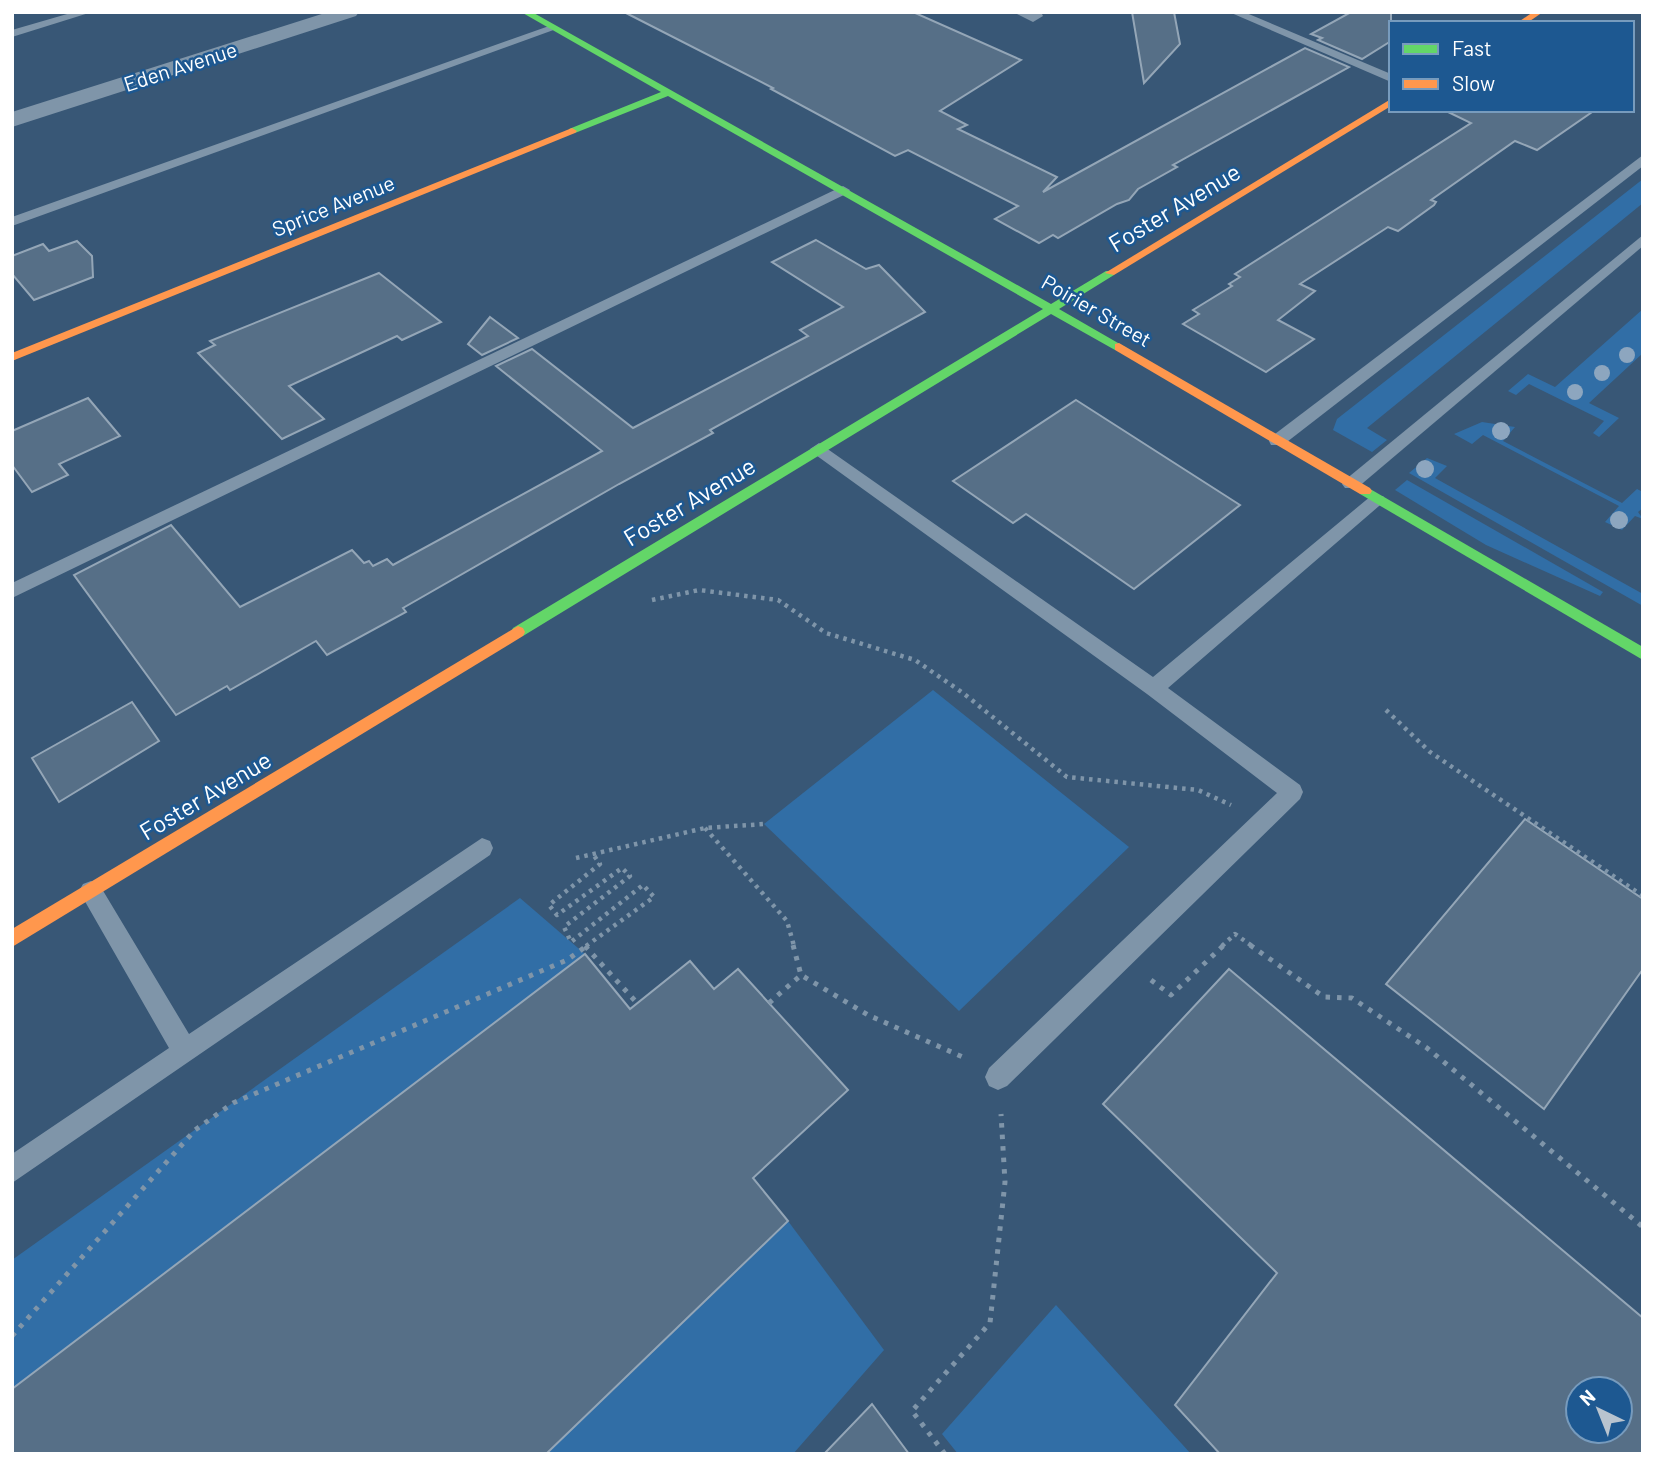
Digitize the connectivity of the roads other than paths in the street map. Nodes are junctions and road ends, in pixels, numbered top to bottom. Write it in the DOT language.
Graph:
graph roads {
  1 [pos="88,12"];
  2 [pos="349,12"];
  3 [pos="525,12"];
  4 [pos="1234,12"];
  5 [pos="553,28"];
  6 [pos="12,34"];
  7 [pos="1389,77"];
  8 [pos="670,92"];
  9 [pos="1389,103"];
  10 [pos="12,120"];
  11 [pos="1643,159"];
  12 [pos="843,190"];
  13 [pos="12,222"];
  14 [pos="1643,239"];
  15 [pos="1051,308"];
  16 [pos="12,357"];
  17 [pos="1277,441"];
  18 [pos="819,449"];
  19 [pos="1351,484"];
  20 [pos="1377,500"];
  21 [pos="12,592"];
  22 [pos="1643,654"];
  23 [pos="1154,688"];
  24 [pos="482,848"];
  25 [pos="91,891"];
  26 [pos="12,939"];
  27 [pos="185,1052"];
  28 [pos="998,1077"];
  29 [pos="12,1170"];
  1 -- 6 [label="lane"];
  2 -- 10 [label="street, Eden Avenue"];
  3 -- 5 [label="street, Poirier Street"];
  4 -- 7 [label="lane"];
  5 -- 8 [label="street, Poirier Street"];
  5 -- 13 [label="lane"];
  8 -- 12 [label="street, Poirier Street"];
  8 -- 16 [label="street, Sprice Avenue"];
  9 -- 15 [label="street, Foster Avenue"];
  11 -- 17 [label="lane"];
  12 -- 15 [label="street, Poirier Street"];
  12 -- 21 [label="lane"];
  14 -- 19 [label="lane"];
  15 -- 17 [label="street, Poirier Street"];
  15 -- 18 [label="street, Foster Avenue"];
  17 -- 19 [label="street, Poirier Street"];
  18 -- 23 [label="lane"];
  18 -- 25 [label="street, Foster Avenue"];
  19 -- 20 [label="street, Poirier Street"];
  20 -- 22 [label="street, Poirier Street"];
  20 -- 23 [label="lane"];
  23 -- 28 [label="lane"];
  24 -- 27 [label="lane"];
  25 -- 26 [label="street, Foster Avenue"];
  25 -- 27 [label="lane"];
  27 -- 29 [label="lane"];
}
